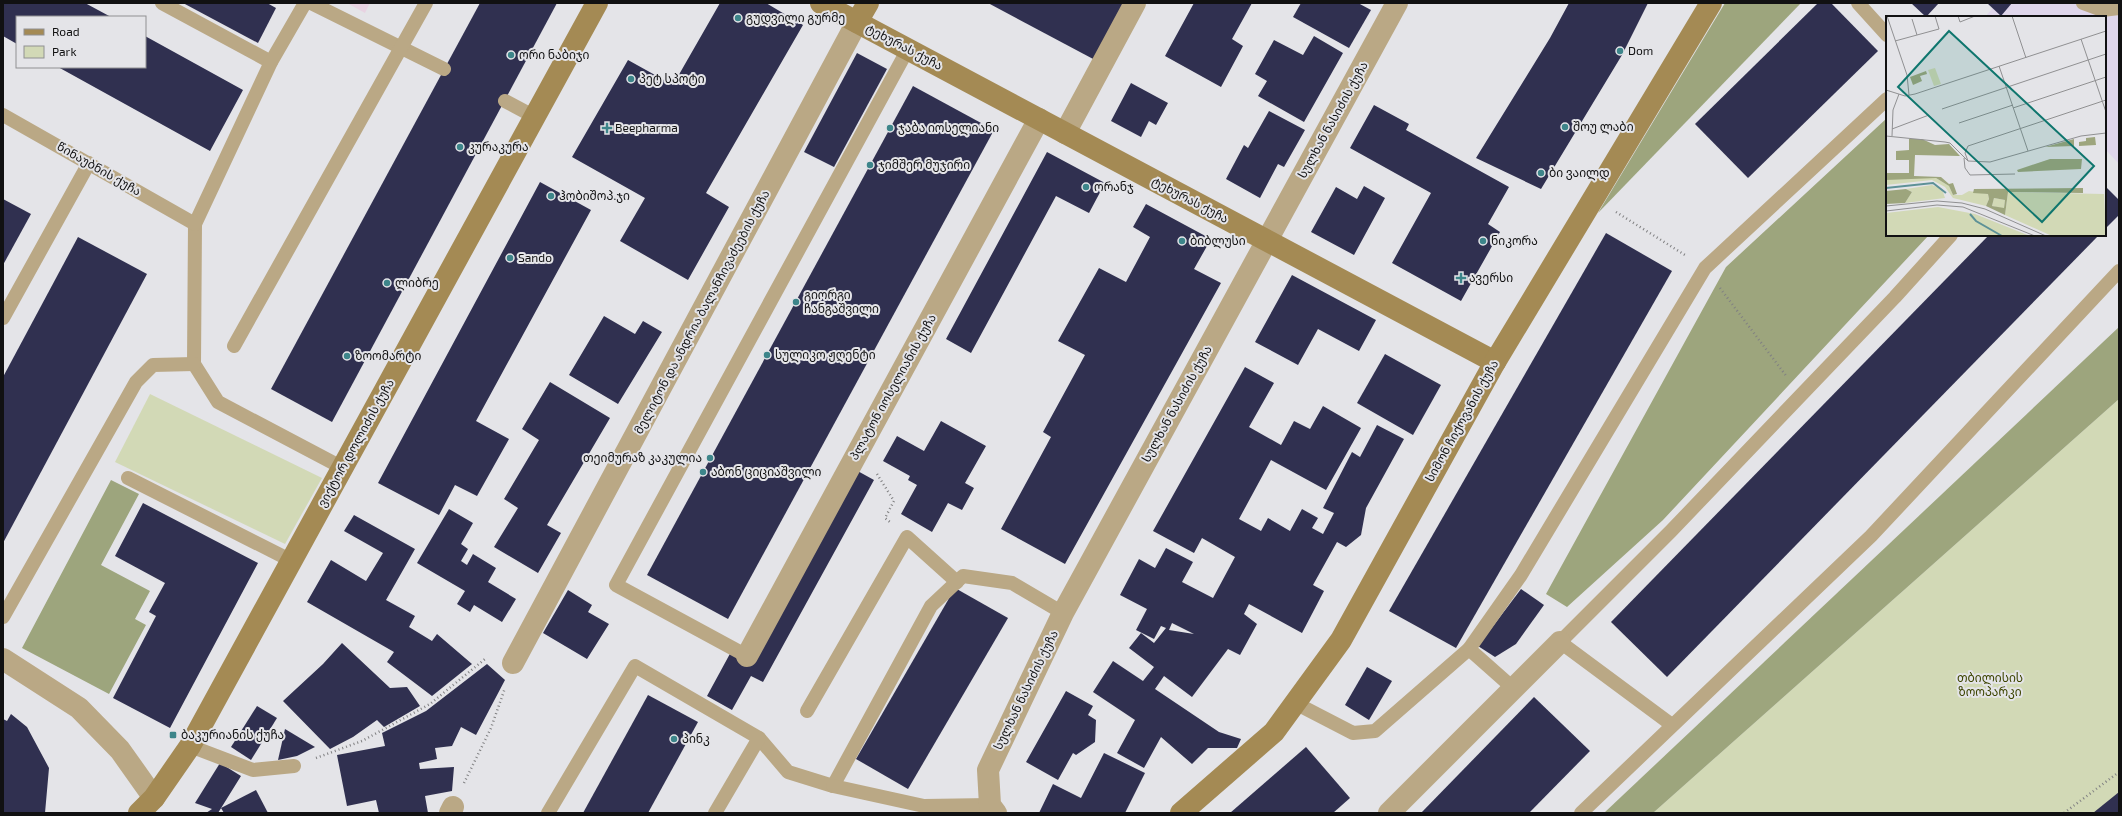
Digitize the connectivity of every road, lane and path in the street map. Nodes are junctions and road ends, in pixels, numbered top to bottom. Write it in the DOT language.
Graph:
graph roads {
  1 [pos="162,3"];
  2 [pos="305,3"];
  3 [pos="311,3"];
  4 [pos="426,3"];
  5 [pos="597,3"];
  6 [pos="821,3"];
  7 [pos="868,3"];
  8 [pos="1135,3"];
  9 [pos="1397,3"];
  10 [pos="1711,3"];
  11 [pos="1858,3"];
  12 [pos="2083,3"];
  13 [pos="2119,8"];
  14 [pos="857,22"];
  15 [pos="1886,34"];
  16 [pos="401,46"];
  17 [pos="908,49"];
  18 [pos="271,62"];
  19 [pos="444,69"];
  20 [pos="1886,100"];
  21 [pos="505,101"];
  22 [pos="535,117"];
  23 [pos="1039,119"];
  24 [pos="5,121"];
  25 [pos="1065,133"];
  26 [pos="89,164"];
  27 [pos="195,224"];
  28 [pos="1950,236"];
  29 [pos="1267,241"];
  30 [pos="2119,271"];
  31 [pos="3,318"];
  32 [pos="234,346"];
  33 [pos="1495,362"];
  34 [pos="194,364"];
  35 [pos="855,457"];
  36 [pos="343,468"];
  37 [pos="128,478"];
  38 [pos="907,537"];
  39 [pos="292,561"];
  40 [pos="957,582"];
  41 [pos="1063,612"];
  42 [pos="3,617"];
  43 [pos="524,642"];
  44 [pos="1560,642"];
  45 [pos="1469,649"];
  46 [pos="747,656"];
  47 [pos="3,659"];
  48 [pos="513,663"];
  49 [pos="1513,688"];
  50 [pos="1295,703"];
  51 [pos="807,710"];
  52 [pos="1672,725"];
  53 [pos="759,738"];
  54 [pos="190,746"];
  55 [pos="294,766"];
  56 [pos="2119,772"];
  57 [pos="833,786"];
  58 [pos="154,798"];
  59 [pos="993,809"];
  60 [pos="451,810"];
  61 [pos="139,813"];
  62 [pos="548,813"];
  63 [pos="715,813"];
  64 [pos="1181,813"];
  65 [pos="1388,813"];
  66 [pos="1581,813"];
  67 [pos="2064,813"];
  1 -- 18 [label="lane"];
  2 -- 18 [label="lane"];
  3 -- 16 [label="lane"];
  4 -- 16 [label="lane"];
  5 -- 22 [label="street, ვიქტორ დოლიძის ქუჩა"];
  6 -- 14 [label="street, ტეხურას ქუჩა"];
  7 -- 14 [label="street, მელიტონ და ანდრია ბალანჩივაძეების ქუჩა"];
  8 -- 25 [label="street"];
  9 -- 29 [label="street, სულხან ნასიძის ქუჩა"];
  10 -- 33 [label="street, სიმონ ჩიქოვანის ქუჩა"];
  11 -- 15 [label="lane"];
  12 -- 13 [label="lane"];
  14 -- 17 [label="street, ტეხურას ქუჩა"];
  14 -- 43 [label="street, მელიტონ და ანდრია ბალანჩივაძეების ქუჩა"];
  16 -- 19 [label="lane"];
  16 -- 32 [label="lane"];
  17 -- 23 [label="street, ტეხურას ქუჩა"];
  17 -- 46 [label="lane"];
  18 -- 27 [label="lane"];
  20 -- 45 [label="lane"];
  21 -- 22 [label="lane"];
  22 -- 36 [label="street, ვიქტორ დოლიძის ქუჩა"];
  23 -- 25 [label="street, ტეხურას ქუჩა"];
  23 -- 35 [label="street, პლატონ იოსელიანის ქუჩა"];
  24 -- 26 [label="lane, წინაუბნის ქუჩა"];
  25 -- 29 [label="street, ტეხურას ქუჩა"];
  26 -- 27 [label="lane, წინაუბნის ქუჩა"];
  26 -- 31 [label="lane"];
  27 -- 34 [label="lane"];
  28 -- 44 [label="lane"];
  29 -- 33 [label="street, ტეხურას ქუჩა"];
  29 -- 41 [label="street, სულხან ნასიძის ქუჩა"];
  30 -- 52 [label="lane"];
  33 -- 50 [label="street, სიმონ ჩიქოვანის ქუჩა"];
  34 -- 36 [label="lane"];
  34 -- 42 [label="lane"];
  35 -- 38 [label="path"];
  35 -- 46 [label="street, პლატონ იოსელიანის ქუჩა"];
  36 -- 39 [label="street, ვიქტორ დოლიძის ქუჩა"];
  37 -- 39 [label="lane"];
  38 -- 40 [label="lane"];
  38 -- 51 [label="lane"];
  39 -- 54 [label="street, ვიქტორ დოლიძის ქუჩა"];
  40 -- 41 [label="lane"];
  40 -- 57 [label="lane"];
  41 -- 59 [label="street, სულხან ნასიძის ქუჩა"];
  43 -- 48 [label="street, მელიტონ და ანდრია ბალანჩივაძეების ქუჩა"];
  43 -- 55 [label="path"];
  44 -- 49 [label="street"];
  44 -- 52 [label="lane"];
  45 -- 49 [label="lane"];
  45 -- 50 [label="lane"];
  47 -- 58 [label="street"];
  48 -- 60 [label="path"];
  49 -- 65 [label="street"];
  50 -- 64 [label="street, სიმონ ჩიქოვანის ქუჩა"];
  52 -- 66 [label="lane"];
  53 -- 57 [label="lane"];
  53 -- 62 [label="lane"];
  53 -- 63 [label="lane"];
  54 -- 55 [label="lane"];
  54 -- 58 [label="street, ვიქტორ დოლიძის ქუჩა"];
  56 -- 67 [label="path"];
  57 -- 59 [label="lane"];
  58 -- 61 [label="street, ვიქტორ დოლიძის ქუჩა"];
}
